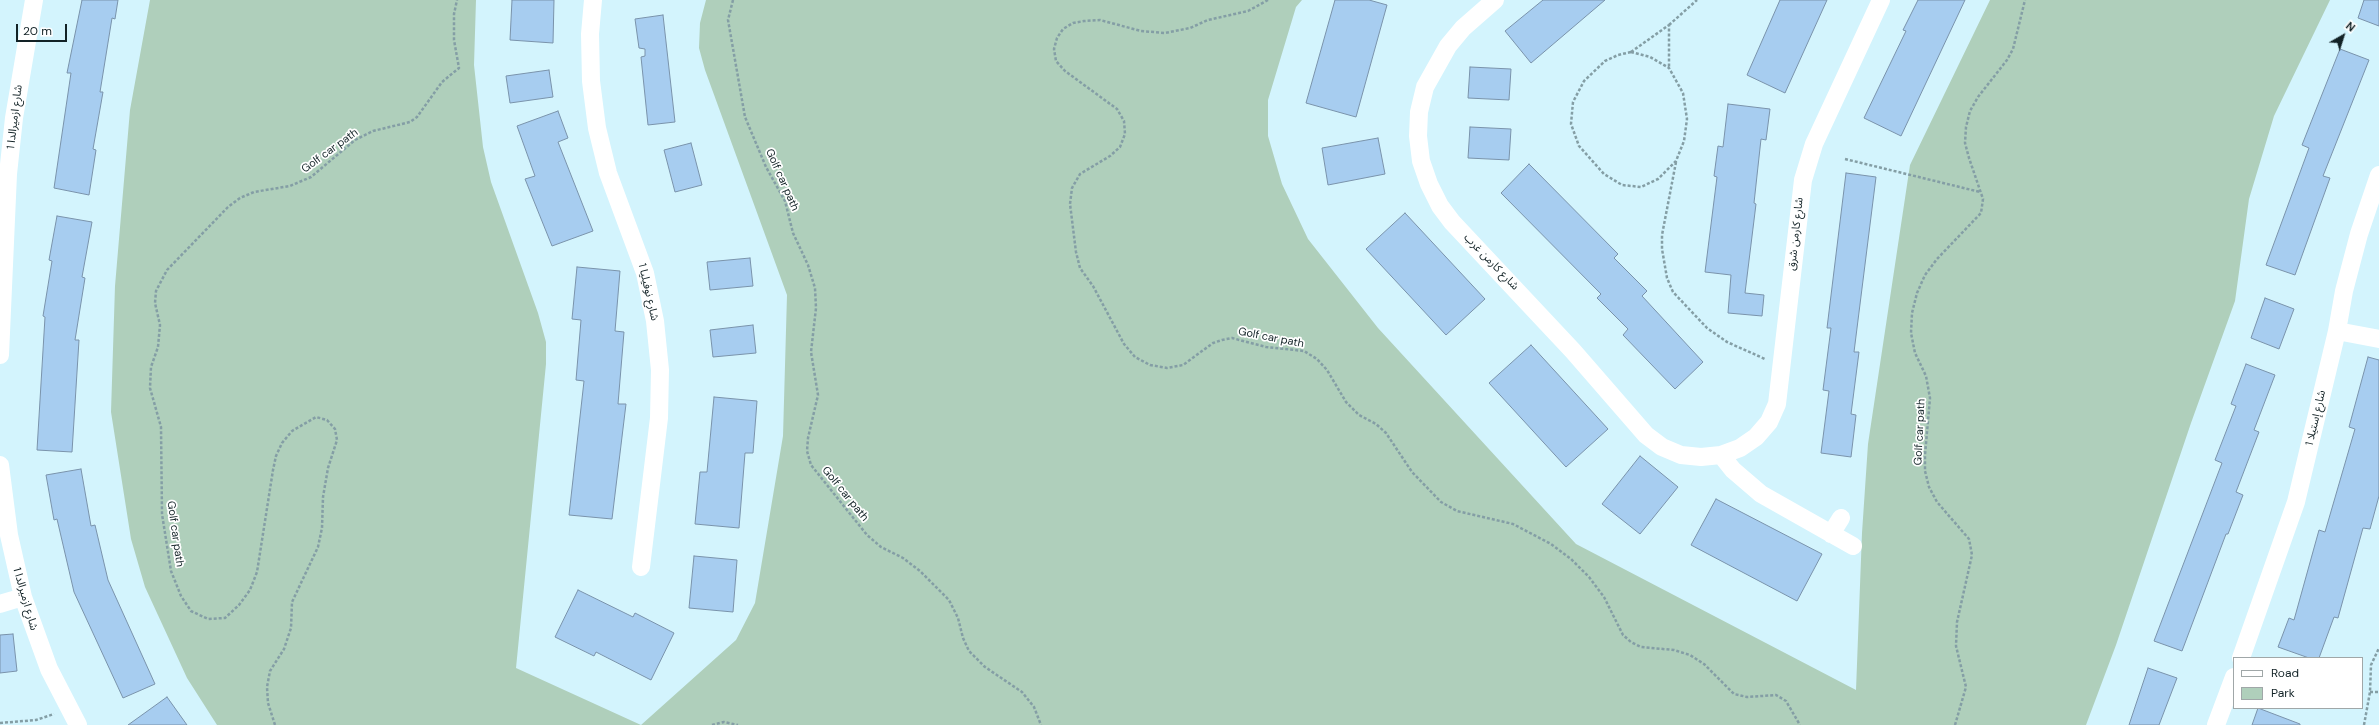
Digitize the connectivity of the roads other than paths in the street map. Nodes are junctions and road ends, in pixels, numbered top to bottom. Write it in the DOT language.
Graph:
graph roads {
  1 [pos="34,0"];
  2 [pos="593,0"];
  3 [pos="1495,0"];
  4 [pos="1881,0"];
  5 [pos="2379,175"];
  6 [pos="2337,331"];
  7 [pos="2379,338"];
  8 [pos="0,354"];
  9 [pos="1721,455"];
  10 [pos="0,465"];
  11 [pos="1841,518"];
  12 [pos="1832,534"];
  13 [pos="1853,546"];
  14 [pos="641,567"];
  15 [pos="22,597"];
  16 [pos="0,604"];
  17 [pos="2241,657"];
  18 [pos="2233,679"];
  19 [pos="78,725"];
  20 [pos="2216,725"];
  1 -- 8 [label="street, شارع ازميرالدا 1"];
  2 -- 14 [label="street, شارع نوفيليا 1"];
  3 -- 9 [label="street, شارع كارمن غرب"];
  4 -- 9 [label="street, شارع كارمن شرق"];
  5 -- 6 [label="street, شارع إستيلا 1"];
  6 -- 7 [label="street"];
  6 -- 17 [label="street, شارع إستيلا 1"];
  9 -- 12 [label="street"];
  10 -- 15 [label="street, شارع ازميرالدا 1"];
  11 -- 12 [label="street"];
  12 -- 13 [label="street"];
  15 -- 16 [label="street"];
  15 -- 19 [label="street, شارع ازميرالدا 1"];
  18 -- 20 [label="street"];
}
